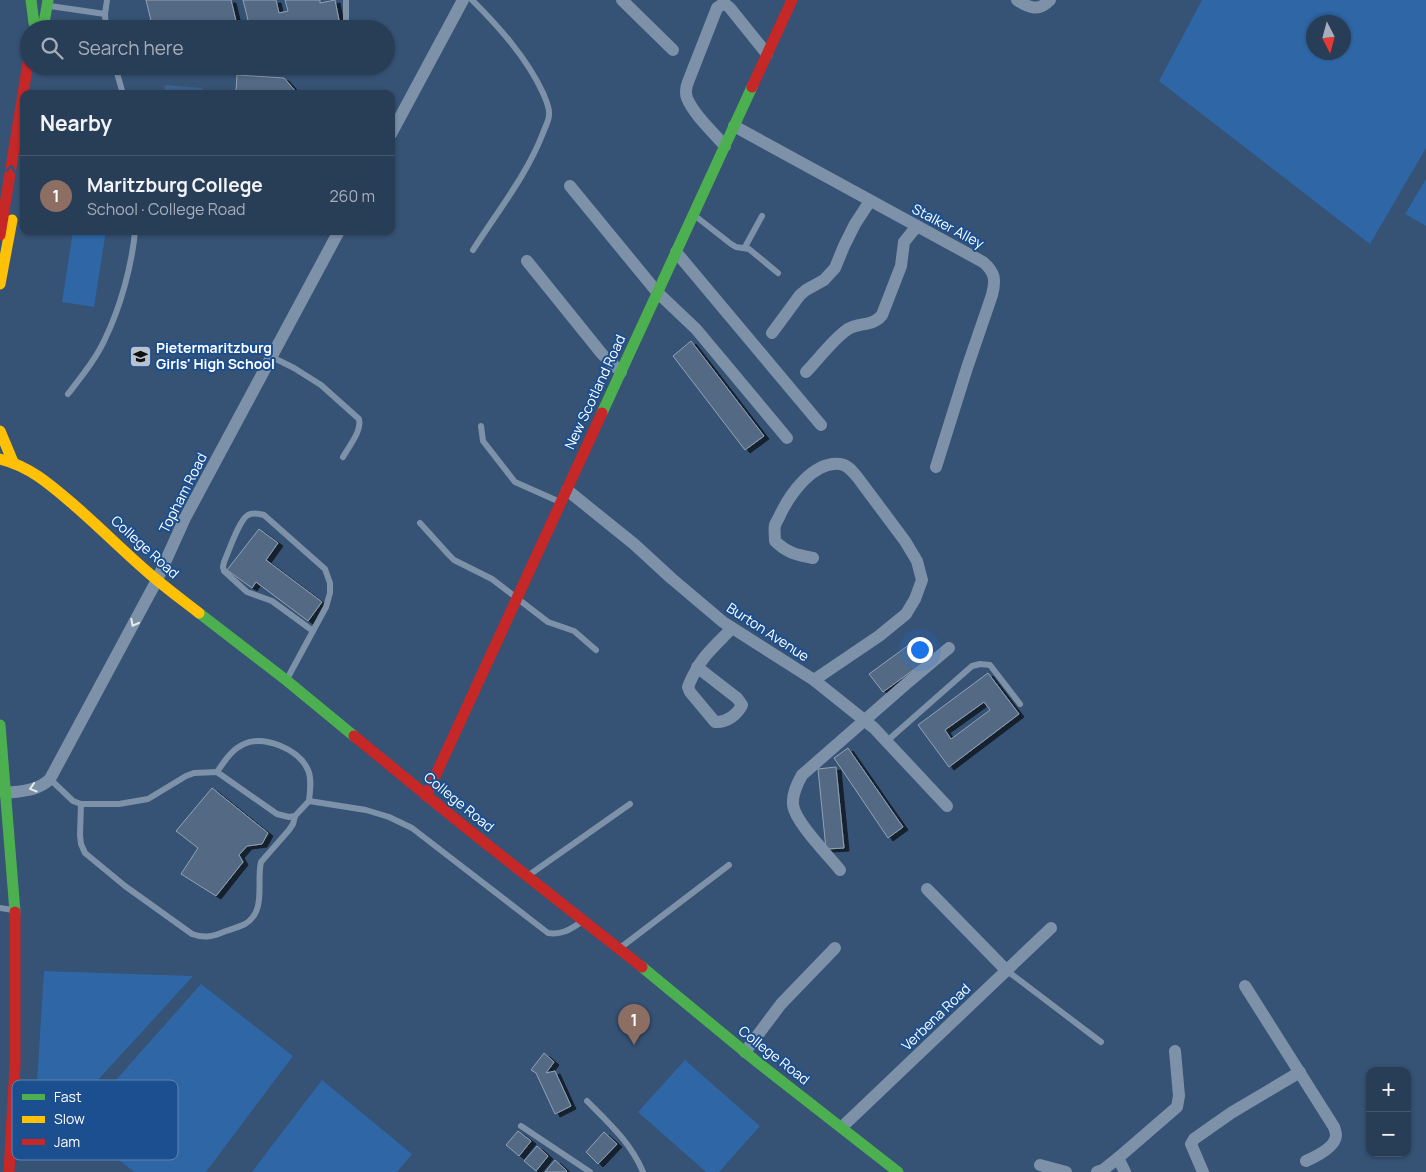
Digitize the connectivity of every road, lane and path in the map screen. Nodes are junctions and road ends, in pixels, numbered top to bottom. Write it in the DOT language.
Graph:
graph roads {
  1 [pos="31,0"];
  2 [pos="107,0"];
  3 [pos="346,0"];
  4 [pos="462,0"];
  5 [pos="472,0"];
  6 [pos="622,0"];
  7 [pos="792,0"];
  8 [pos="1017,0"];
  9 [pos="1050,0"];
  10 [pos="723,2"];
  11 [pos="44,3"];
  12 [pos="105,14"];
  13 [pos="35,20"];
  14 [pos="39,20"];
  15 [pos="105,20"];
  16 [pos="346,20"];
  17 [pos="673,50"];
  18 [pos="767,54"];
  19 [pos="26,75"];
  20 [pos="36,75"];
  21 [pos="118,75"];
  22 [pos="24,90"];
  23 [pos="34,90"];
  24 [pos="122,90"];
  25 [pos="20,119"];
  26 [pos="395,126"];
  27 [pos="734,126"];
  28 [pos="725,146"];
  29 [pos="20,167"];
  30 [pos="570,186"];
  31 [pos="870,201"];
  32 [pos="693,215"];
  33 [pos="762,216"];
  34 [pos="917,226"];
  35 [pos="134,235"];
  36 [pos="337,235"];
  37 [pos="3,237"];
  38 [pos="745,248"];
  39 [pos="473,250"];
  40 [pos="676,252"];
  41 [pos="528,262"];
  42 [pos="778,273"];
  43 [pos="0,284"];
  44 [pos="657,292"];
  45 [pos="772,332"];
  46 [pos="272,357"];
  47 [pos="621,372"];
  48 [pos="806,372"];
  49 [pos="68,394"];
  50 [pos="821,425"];
  51 [pos="481,426"];
  52 [pos="0,431"];
  53 [pos="787,438"];
  54 [pos="343,457"];
  55 [pos="0,459"];
  56 [pos="13,462"];
  57 [pos="936,467"];
  58 [pos="566,490"];
  59 [pos="561,502"];
  60 [pos="420,523"];
  61 [pos="814,558"];
  62 [pos="157,580"];
  63 [pos="516,599"];
  64 [pos="732,628"];
  65 [pos="313,631"];
  66 [pos="949,648"];
  67 [pos="596,650"];
  68 [pos="698,667"];
  69 [pos="286,680"];
  70 [pos="814,680"];
  71 [pos="1020,704"];
  72 [pos="866,721"];
  73 [pos="0,725"];
  74 [pos="0,733"];
  75 [pos="887,741"];
  76 [pos="217,772"];
  77 [pos="50,779"];
  78 [pos="5,793"];
  79 [pos="426,796"];
  80 [pos="309,801"];
  81 [pos="81,804"];
  82 [pos="630,804"];
  83 [pos="948,806"];
  84 [pos="3,810"];
  85 [pos="295,816"];
  86 [pos="729,865"];
  87 [pos="840,870"];
  88 [pos="527,877"];
  89 [pos="927,889"];
  90 [pos="0,908"];
  91 [pos="15,910"];
  92 [pos="583,921"];
  93 [pos="1051,928"];
  94 [pos="619,948"];
  95 [pos="836,948"];
  96 [pos="1006,970"];
  97 [pos="1245,986"];
  98 [pos="1102,1042"];
  99 [pos="1175,1051"];
  100 [pos="745,1052"];
  101 [pos="1300,1072"];
  102 [pos="14,1080"];
  103 [pos="587,1101"];
  104 [pos="12,1114"];
  105 [pos="521,1126"];
  106 [pos="842,1127"];
  107 [pos="1118,1158"];
  108 [pos="1306,1161"];
  109 [pos="1040,1165"];
  110 [pos="9,1172"];
  111 [pos="590,1172"];
  112 [pos="643,1172"];
  113 [pos="898,1172"];
  114 [pos="1066,1172"];
  115 [pos="1097,1172"];
  116 [pos="1126,1172"];
  117 [pos="1203,1172"];
  1 -- 13 [label="street"];
  2 -- 12 [label="lane"];
  3 -- 16 [label="lane"];
  4 -- 26 [label="street"];
  5 -- 39 [label="lane"];
  6 -- 17 [label="street"];
  7 -- 18 [label="street, New Scotland Road"];
  8 -- 9 [label="street"];
  10 -- 18 [label="street"];
  10 -- 28 [label="street"];
  11 -- 12 [label="lane"];
  11 -- 14 [label="street"];
  12 -- 15 [label="lane"];
  18 -- 27 [label="street, New Scotland Road"];
  22 -- 19 [label="street, one-way"];
  20 -- 23 [label="street"];
  21 -- 24 [label="lane"];
  37 -- 25 [label="street, one-way"];
  27 -- 28 [label="street, New Scotland Road"];
  27 -- 31 [label="street, Stalker Alley"];
  28 -- 32 [label="street, New Scotland Road"];
  29 -- 37 [label="street"];
  30 -- 44 [label="street"];
  31 -- 34 [label="street, Stalker Alley"];
  31 -- 45 [label="street"];
  32 -- 38 [label="lane"];
  32 -- 40 [label="street, New Scotland Road"];
  33 -- 38 [label="lane"];
  34 -- 48 [label="street"];
  34 -- 57 [label="street, Stalker Alley"];
  35 -- 49 [label="lane"];
  36 -- 46 [label="street, Topham Road"];
  37 -- 43 [label="street"];
  38 -- 42 [label="lane"];
  40 -- 44 [label="street, New Scotland Road"];
  40 -- 50 [label="street"];
  41 -- 47 [label="street"];
  44 -- 47 [label="street, New Scotland Road"];
  44 -- 53 [label="street"];
  46 -- 54 [label="lane"];
  46 -- 62 [label="street, Topham Road"];
  47 -- 58 [label="street, New Scotland Road"];
  51 -- 59 [label="lane"];
  52 -- 56 [label="street"];
  55 -- 56 [label="street, College Road"];
  56 -- 62 [label="street, College Road"];
  58 -- 59 [label="street, New Scotland Road"];
  58 -- 64 [label="street, Burton Avenue"];
  59 -- 63 [label="street, New Scotland Road"];
  60 -- 63 [label="lane"];
  61 -- 70 [label="street"];
  62 -- 69 [label="street, College Road"];
  62 -- 77 [label="street, Topham Road, one-way"];
  63 -- 67 [label="lane"];
  63 -- 79 [label="street, New Scotland Road"];
  64 -- 68 [label="street"];
  64 -- 70 [label="street, Burton Avenue"];
  65 -- 65 [label="lane"];
  65 -- 69 [label="lane"];
  66 -- 72 [label="street"];
  68 -- 68 [label="street"];
  69 -- 79 [label="street, College Road"];
  70 -- 72 [label="street, Burton Avenue"];
  71 -- 75 [label="lane"];
  72 -- 75 [label="street, Burton Avenue"];
  72 -- 87 [label="street"];
  73 -- 74 [label="street"];
  74 -- 78 [label="street"];
  75 -- 83 [label="street, Burton Avenue"];
  76 -- 80 [label="lane"];
  76 -- 81 [label="lane"];
  76 -- 85 [label="lane"];
  77 -- 78 [label="street, one-way"];
  77 -- 81 [label="lane"];
  78 -- 84 [label="street"];
  79 -- 88 [label="street, College Road"];
  80 -- 85 [label="lane"];
  80 -- 92 [label="lane"];
  81 -- 85 [label="lane"];
  82 -- 88 [label="lane"];
  84 -- 91 [label="street"];
  86 -- 94 [label="lane"];
  88 -- 92 [label="street, College Road"];
  89 -- 96 [label="street"];
  90 -- 91 [label="lane"];
  91 -- 102 [label="street"];
  92 -- 94 [label="street, College Road"];
  93 -- 96 [label="street, Verbena Road"];
  94 -- 100 [label="street, College Road"];
  95 -- 100 [label="street"];
  96 -- 98 [label="lane"];
  96 -- 106 [label="street, Verbena Road"];
  97 -- 101 [label="street"];
  99 -- 107 [label="street"];
  100 -- 106 [label="street, College Road"];
  101 -- 108 [label="street"];
  101 -- 117 [label="street"];
  103 -- 112 [label="lane"];
  104 -- 110 [label="street"];
  105 -- 111 [label="lane"];
  106 -- 113 [label="street, College Road"];
  107 -- 115 [label="street"];
  107 -- 116 [label="street"];
  109 -- 114 [label="street"];
}
